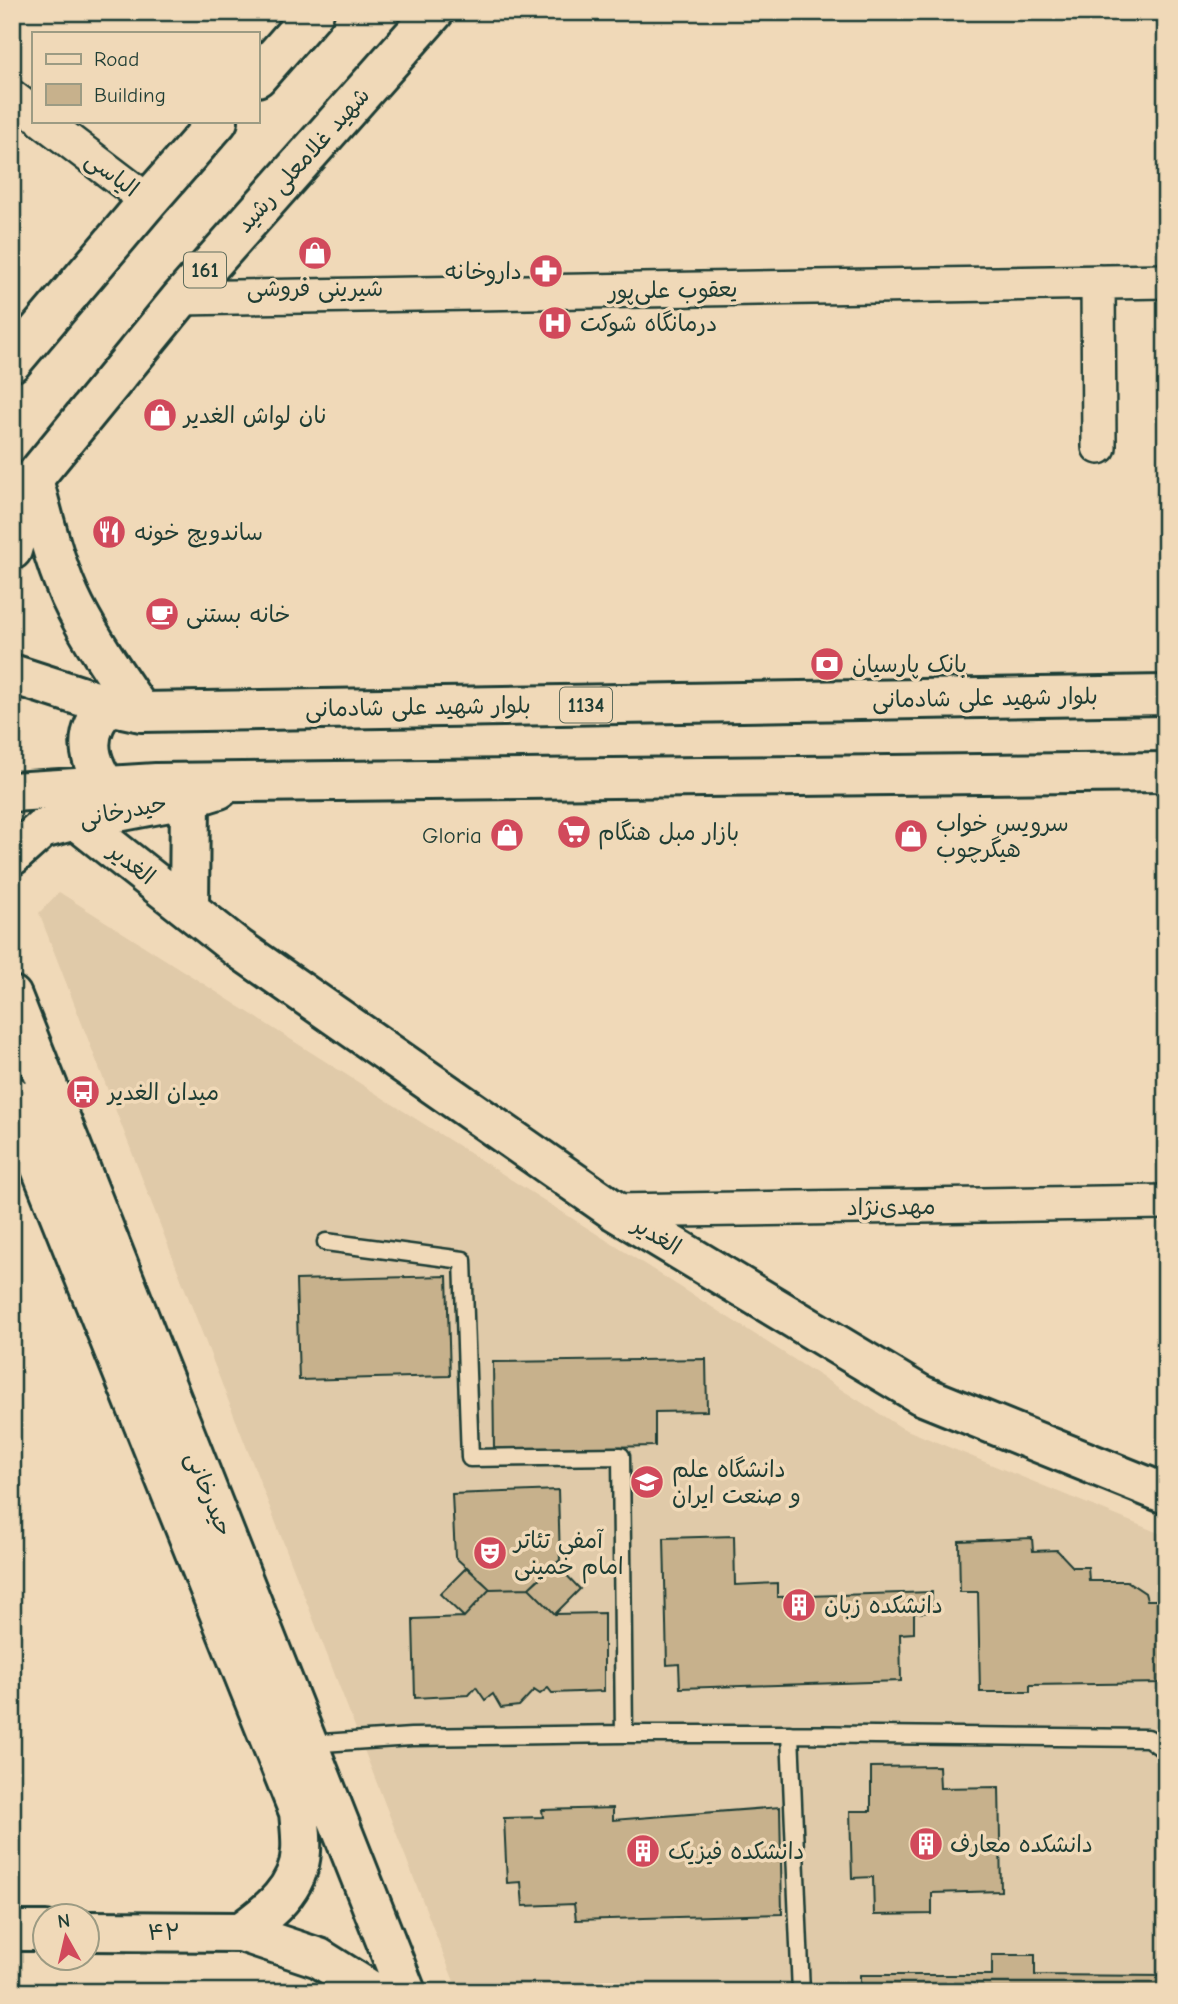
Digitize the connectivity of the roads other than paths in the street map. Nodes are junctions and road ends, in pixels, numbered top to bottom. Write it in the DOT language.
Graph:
graph roads {
  1 [pos="314,12"];
  2 [pos="434,12"];
  3 [pos="259,75"];
  4 [pos="12,97"];
  5 [pos="32,112"];
  6 [pos="44,122"];
  7 [pos="217,122"];
  8 [pos="148,201"];
  9 [pos="1166,281"];
  10 [pos="1098,282"];
  11 [pos="181,298"];
  12 [pos="12,362"];
  13 [pos="1099,447"];
  14 [pos="33,479"];
  15 [pos="12,550"];
  16 [pos="12,674"];
  17 [pos="1166,695"];
  18 [pos="125,709"];
  19 [pos="1166,772"];
  20 [pos="242,783"];
  21 [pos="106,787"];
  22 [pos="12,792"];
  23 [pos="190,798"];
  24 [pos="76,820"];
  25 [pos="12,856"];
  26 [pos="189,909"];
  27 [pos="12,996"];
  28 [pos="12,1096"];
  29 [pos="1166,1202"];
  30 [pos="615,1211"];
  31 [pos="326,1242"];
  32 [pos="1166,1494"];
  33 [pos="624,1734"];
  34 [pos="790,1734"];
  35 [pos="308,1744"];
  36 [pos="1166,1751"];
  37 [pos="12,1931"];
  38 [pos="32,1931"];
  39 [pos="102,1931"];
  40 [pos="241,1932"];
  41 [pos="373,1992"];
  42 [pos="406,1992"];
  43 [pos="801,1992"];
  1 -- 3 [label="main road"];
  2 -- 11 [label="main road, شهید غلامعلی رشید / 161"];
  4 -- 5 [label="street"];
  6 -- 8 [label="street, الیاسی"];
  7 -- 8 [label="main road"];
  8 -- 12 [label="main road"];
  9 -- 10 [label="street, یعقوب علی‌پور"];
  10 -- 11 [label="street, یعقوب علی‌پور"];
  10 -- 13 [label="street"];
  11 -- 14 [label="main road, شهید غلامعلی رشید / 161"];
  14 -- 15 [label="main road, شهید غلامعلی رشید / 161"];
  14 -- 18 [label="main road"];
  16 -- 18 [label="main road, بلوار شهید علی شادمانی / 1134"];
  17 -- 18 [label="main road, بلوار شهید علی شادمانی / 1134"];
  18 -- 21 [label="main road"];
  19 -- 20 [label="main road"];
  20 -- 21 [label="main road"];
  20 -- 23 [label="main road, حیدرخانی"];
  21 -- 22 [label="main road"];
  23 -- 24 [label="main road, حیدرخانی"];
  23 -- 26 [label="main road, الغدیر"];
  24 -- 25 [label="main road, حیدرخانی"];
  24 -- 26 [label="main road, الغدیر"];
  26 -- 30 [label="main road, الغدیر"];
  27 -- 35 [label="main road, حیدرخانی"];
  28 -- 40 [label="main road, حیدرخانی"];
  29 -- 30 [label="street, مهدی‌نژاد"];
  30 -- 32 [label="main road, الغدیر"];
  31 -- 33 [label="lane"];
  33 -- 34 [label="lane"];
  33 -- 35 [label="lane"];
  34 -- 36 [label="lane"];
  34 -- 43 [label="lane"];
  35 -- 42 [label="main road, حیدرخانی"];
  37 -- 38 [label="main road"];
  39 -- 40 [label="main road, ۴۲"];
  40 -- 41 [label="main road, ۴۲"];
}
